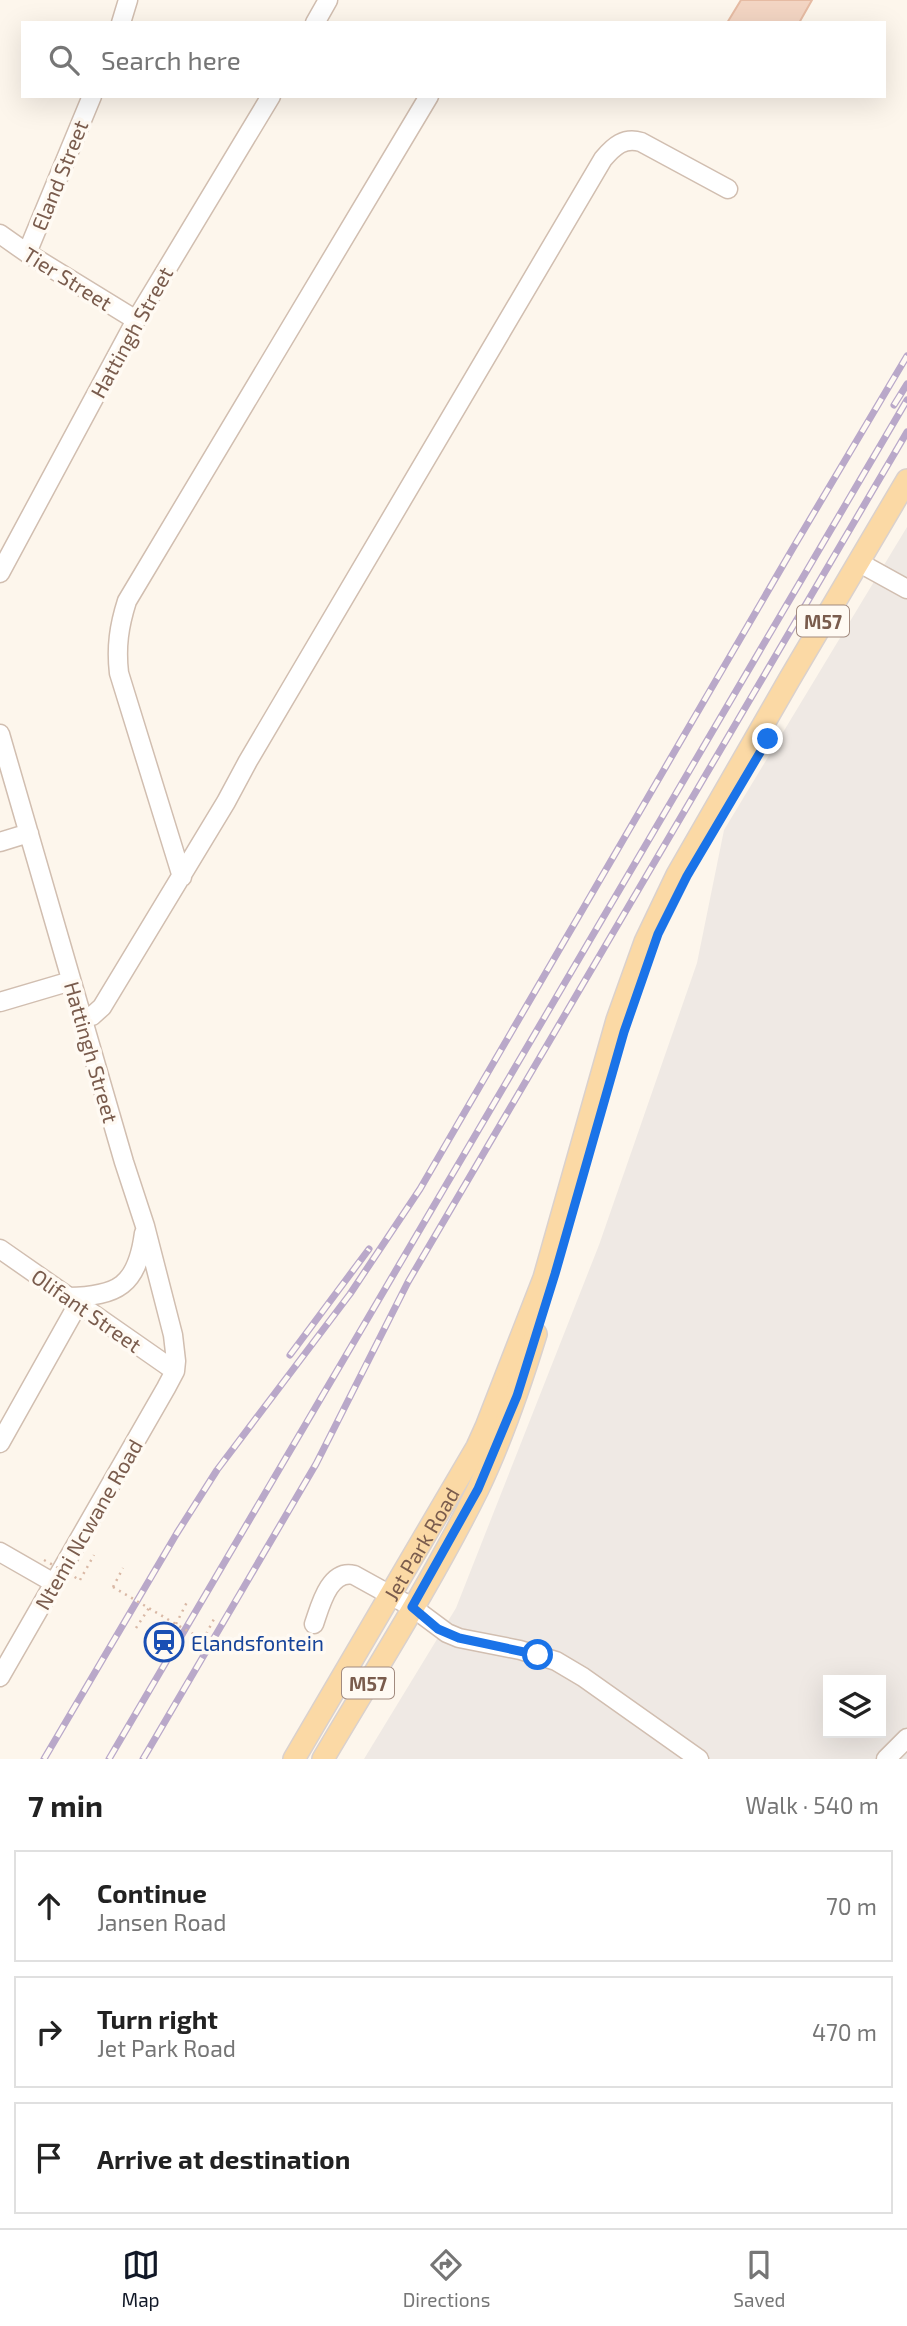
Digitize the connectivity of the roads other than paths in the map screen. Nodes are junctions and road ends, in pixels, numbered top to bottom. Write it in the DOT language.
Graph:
graph roads {
  1 [pos="128,0"];
  2 [pos="328,0"];
  3 [pos="122,21"];
  4 [pos="316,21"];
  5 [pos="91,98"];
  6 [pos="270,98"];
  7 [pos="428,98"];
  8 [pos="728,189"];
  9 [pos="0,234"];
  10 [pos="27,253"];
  11 [pos="136,320"];
  12 [pos="907,480"];
  13 [pos="907,506"];
  14 [pos="864,565"];
  15 [pos="0,573"];
  16 [pos="907,589"];
  17 [pos="0,734"];
  18 [pos="29,833"];
  19 [pos="0,842"];
  20 [pos="182,877"];
  21 [pos="71,981"];
  22 [pos="0,1002"];
  23 [pos="82,1019"];
  24 [pos="145,1226"];
  25 [pos="0,1249"];
  26 [pos="73,1301"];
  27 [pos="175,1371"];
  28 [pos="0,1443"];
  29 [pos="0,1552"];
  30 [pos="54,1583"];
  31 [pos="390,1596"];
  32 [pos="412,1607"];
  33 [pos="314,1624"];
  34 [pos="0,1677"];
  35 [pos="907,1738"];
  36 [pos="907,1751"];
  37 [pos="695,1757"];
  38 [pos="294,1759"];
  39 [pos="323,1759"];
  40 [pos="886,1759"];
  41 [pos="898,1759"];
  1 -- 3 [label="street"];
  2 -- 4 [label="street"];
  5 -- 10 [label="street, Eland Street"];
  6 -- 11 [label="street, Hattingh Street"];
  7 -- 20 [label="street"];
  8 -- 20 [label="street"];
  9 -- 10 [label="street, Tier Street"];
  10 -- 11 [label="street, Tier Street"];
  11 -- 15 [label="street, Hattingh Street"];
  12 -- 14 [label="main road, Jet Park Road / M57"];
  13 -- 14 [label="main road, Jet Park Road / M57"];
  14 -- 16 [label="street"];
  14 -- 31 [label="main road, Jet Park Road / M57"];
  14 -- 32 [label="main road, Jet Park Road / M57"];
  17 -- 18 [label="street, Hattingh Street"];
  18 -- 19 [label="street"];
  18 -- 21 [label="street, Hattingh Street"];
  20 -- 23 [label="street"];
  21 -- 22 [label="street"];
  21 -- 23 [label="street, Hattingh Street"];
  23 -- 24 [label="street, Hattingh Street"];
  24 -- 26 [label="street"];
  24 -- 27 [label="street, Hattingh Street"];
  25 -- 26 [label="street, Olifant Street"];
  26 -- 27 [label="street, Olifant Street"];
  26 -- 28 [label="street"];
  27 -- 30 [label="street, Ntemi Ncwane Road"];
  29 -- 30 [label="street"];
  30 -- 34 [label="street, Ntemi Ncwane Road"];
  31 -- 32 [label="street"];
  31 -- 33 [label="street"];
  31 -- 38 [label="main road, Jet Park Road / M57"];
  32 -- 37 [label="street"];
  32 -- 39 [label="main road, Jet Park Road / M57"];
  35 -- 40 [label="street"];
  36 -- 41 [label="street"];
}
